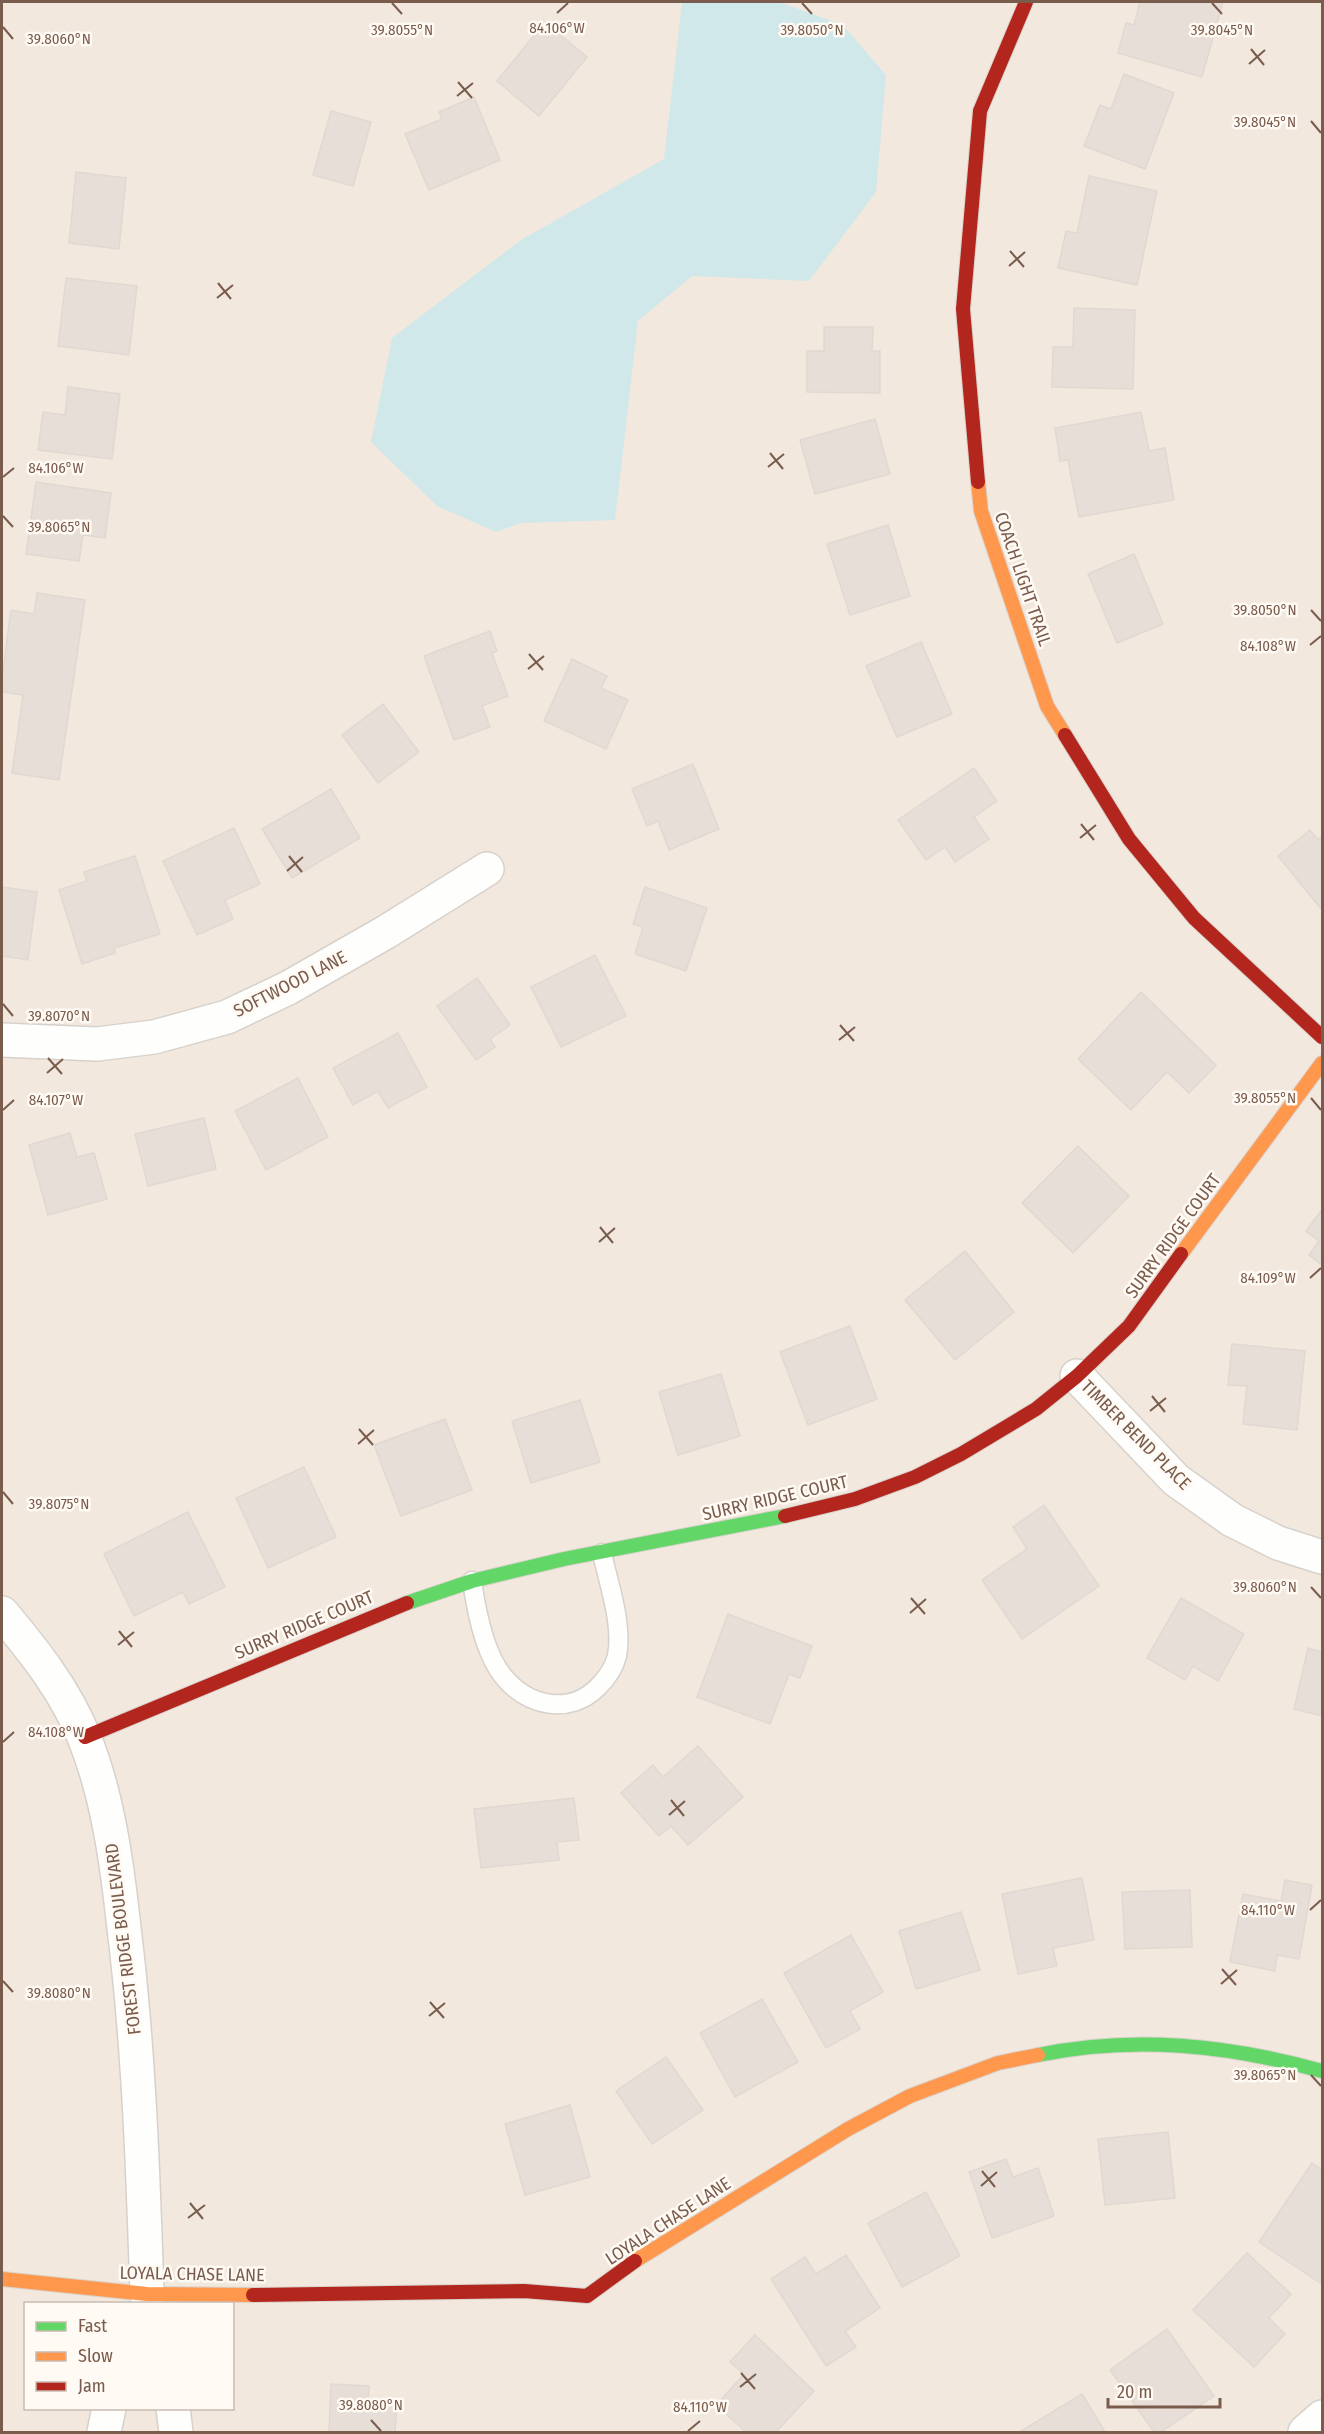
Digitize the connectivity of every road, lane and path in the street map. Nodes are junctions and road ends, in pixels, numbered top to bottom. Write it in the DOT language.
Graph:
graph roads {
  1 [pos="1026,2"];
  2 [pos="487,869"];
  3 [pos="1323,1037"];
  4 [pos="2,1040"];
  5 [pos="1323,1063"];
  6 [pos="1077,1376"];
  7 [pos="602,1553"];
  8 [pos="1323,1557"];
  9 [pos="472,1581"];
  10 [pos="2,1613"];
  11 [pos="85,1737"];
  12 [pos="1323,2071"];
  13 [pos="2,2279"];
  14 [pos="146,2300"];
  15 [pos="109,2410"];
  16 [pos="173,2410"];
  17 [pos="1323,2417"];
  18 [pos="104,2433"];
  19 [pos="176,2433"];
  20 [pos="1305,2433"];
  1 -- 3 [label="street, COACH LIGHT TRAIL"];
  2 -- 4 [label="street, SOFTWOOD LANE"];
  5 -- 6 [label="street, SURRY RIDGE COURT"];
  6 -- 7 [label="street, SURRY RIDGE COURT"];
  6 -- 8 [label="street, TIMBER BEND PLACE"];
  7 -- 9 [label="street, SURRY RIDGE COURT"];
  7 -- 9 [label="lane"];
  9 -- 11 [label="street, SURRY RIDGE COURT"];
  10 -- 11 [label="street, FOREST RIDGE BOULEVARD"];
  11 -- 14 [label="street, FOREST RIDGE BOULEVARD"];
  12 -- 14 [label="street, LOYALA CHASE LANE"];
  13 -- 14 [label="street, LOYALA CHASE LANE"];
  15 -- 18 [label="street"];
  16 -- 19 [label="street"];
  17 -- 20 [label="street"];
}
